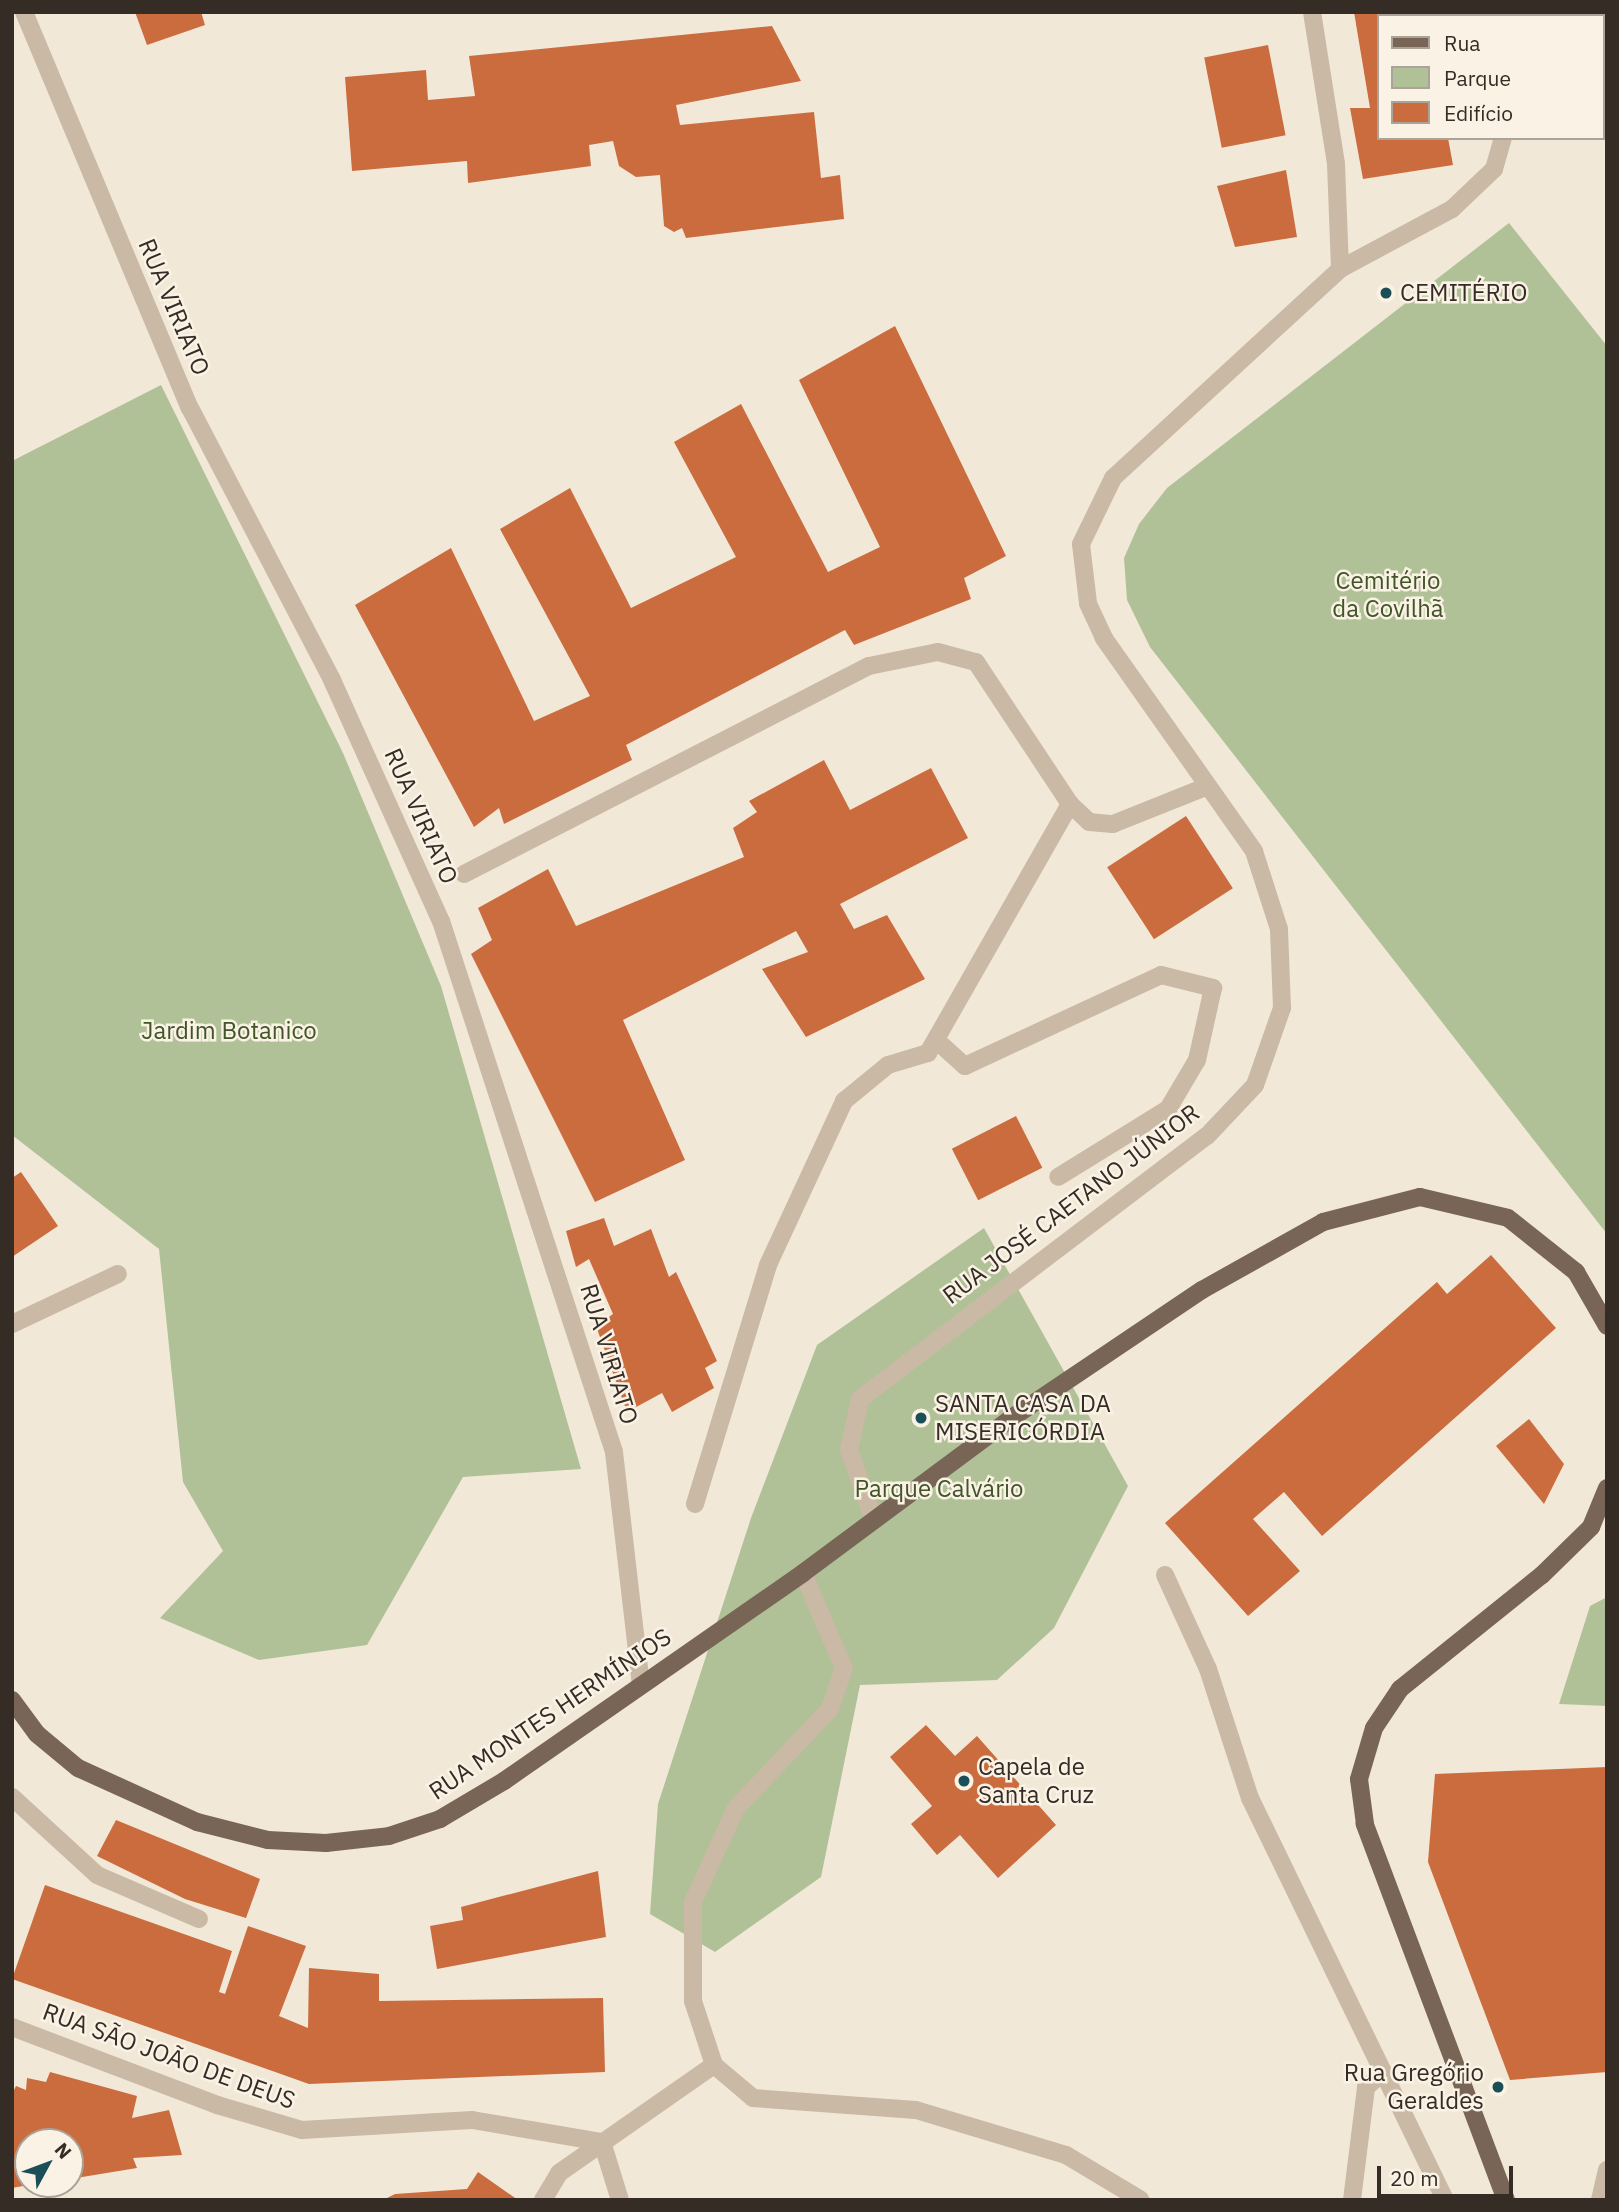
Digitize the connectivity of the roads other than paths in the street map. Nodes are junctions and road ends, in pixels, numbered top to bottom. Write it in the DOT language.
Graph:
graph roads {
  1 [pos="24,12"];
  2 [pos="1312,12"];
  3 [pos="1502,140"];
  4 [pos="1340,269"];
  5 [pos="1208,786"];
  6 [pos="1070,804"];
  7 [pos="464,874"];
  8 [pos="936,1040"];
  9 [pos="1058,1177"];
  10 [pos="118,1274"];
  11 [pos="12,1325"];
  12 [pos="1607,1326"];
  13 [pos="1607,1488"];
  14 [pos="695,1504"];
  15 [pos="873,1518"];
  16 [pos="803,1573"];
  17 [pos="1165,1575"];
  18 [pos="641,1685"];
  19 [pos="12,1700"];
  20 [pos="12,1797"];
  21 [pos="200,1919"];
  22 [pos="12,2026"];
  23 [pos="714,2065"];
  24 [pos="1384,2072"];
  25 [pos="602,2142"];
  26 [pos="1607,2170"];
  27 [pos="544,2200"];
  28 [pos="620,2200"];
  29 [pos="1141,2200"];
  30 [pos="1352,2200"];
  31 [pos="1445,2200"];
  32 [pos="1506,2200"];
  33 [pos="1600,2200"];
  1 -- 18 [label="street, RUA VIRIATO"];
  2 -- 4 [label="street"];
  3 -- 4 [label="street, RUA JOSÉ CAETANO JÚNIOR"];
  4 -- 5 [label="street, RUA JOSÉ CAETANO JÚNIOR"];
  5 -- 6 [label="street"];
  5 -- 15 [label="street, RUA JOSÉ CAETANO JÚNIOR"];
  6 -- 7 [label="street"];
  6 -- 8 [label="street"];
  8 -- 9 [label="street"];
  8 -- 14 [label="street"];
  10 -- 11 [label="street"];
  12 -- 15 [label="main road"];
  13 -- 32 [label="main road"];
  15 -- 16 [label="main road"];
  16 -- 18 [label="main road, RUA MONTES HERMÍNIOS"];
  16 -- 23 [label="street"];
  17 -- 24 [label="street"];
  18 -- 19 [label="main road, RUA MONTES HERMÍNIOS"];
  20 -- 21 [label="street"];
  22 -- 25 [label="street, RUA SÃO JOÃO DE DEUS"];
  23 -- 25 [label="street"];
  23 -- 29 [label="street"];
  24 -- 30 [label="street"];
  24 -- 31 [label="street"];
  25 -- 27 [label="street"];
  25 -- 28 [label="street"];
  26 -- 33 [label="street"];
}
